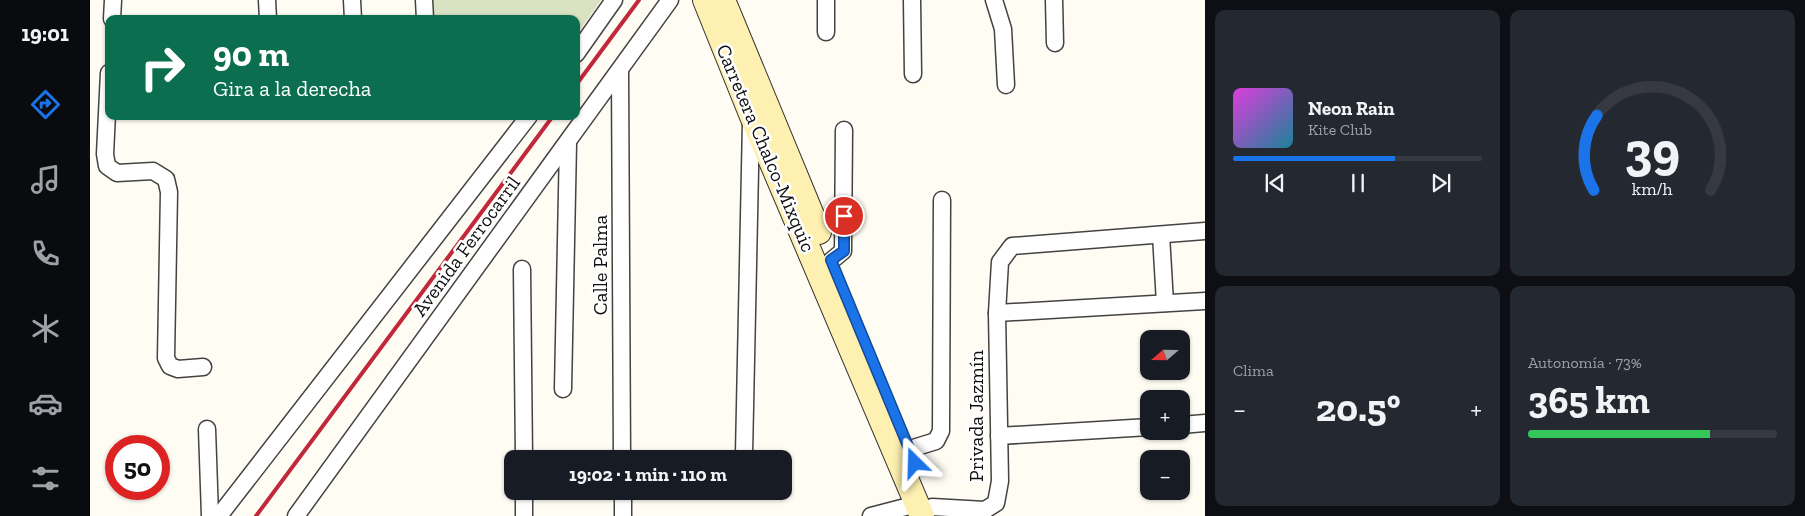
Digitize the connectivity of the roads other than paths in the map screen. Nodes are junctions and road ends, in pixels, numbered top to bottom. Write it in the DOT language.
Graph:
graph roads {
  1 [pos="113,0"];
  2 [pos="267,0"];
  3 [pos="352,0"];
  4 [pos="424,0"];
  5 [pos="614,0"];
  6 [pos="670,0"];
  7 [pos="705,0"];
  8 [pos="723,0"];
  9 [pos="826,0"];
  10 [pos="912,0"];
  11 [pos="994,0"];
  12 [pos="1054,0"];
  13 [pos="112,15"];
  14 [pos="268,15"];
  15 [pos="353,15"];
  16 [pos="424,15"];
  17 [pos="826,32"];
  18 [pos="1054,43"];
  19 [pos="580,48"];
  20 [pos="620,72"];
  21 [pos="913,74"];
  22 [pos="1006,85"];
  23 [pos="751,114"];
  24 [pos="107,120"];
  25 [pos="526,120"];
  26 [pos="844,130"];
  27 [pos="568,143"];
  28 [pos="942,200"];
  29 [pos="1205,231"];
  30 [pos="1161,235"];
  31 [pos="831,260"];
  32 [pos="522,269"];
  33 [pos="1205,301"];
  34 [pos="1165,303"];
  35 [pos="997,313"];
  36 [pos="203,367"];
  37 [pos="562,389"];
  38 [pos="1205,424"];
  39 [pos="1190,425"];
  40 [pos="1140,428"];
  41 [pos="207,429"];
  42 [pos="999,436"];
  43 [pos="910,449"];
  44 [pos="524,450"];
  45 [pos="622,450"];
  46 [pos="744,450"];
  47 [pos="524,500"];
  48 [pos="622,500"];
  49 [pos="927,511"];
  50 [pos="986,513"];
  51 [pos="210,516"];
  52 [pos="219,516"];
  53 [pos="296,516"];
  54 [pos="524,516"];
  55 [pos="623,516"];
  56 [pos="870,516"];
  1 -- 13 [label="street"];
  2 -- 14 [label="street"];
  3 -- 15 [label="street"];
  4 -- 16 [label="street"];
  5 -- 19 [label="street"];
  6 -- 20 [label="street, Avenida Ferrocarril"];
  7 -- 23 [label="main road, Carretera Chalco-Mixquic"];
  8 -- 31 [label="main road"];
  9 -- 17 [label="street"];
  10 -- 21 [label="street"];
  11 -- 22 [label="street"];
  12 -- 18 [label="street"];
  20 -- 27 [label="street, Avenida Ferrocarril"];
  20 -- 45 [label="street, Calle Palma"];
  23 -- 46 [label="street"];
  23 -- 49 [label="main road, Carretera Chalco-Mixquic"];
  24 -- 36 [label="street"];
  25 -- 52 [label="street"];
  26 -- 31 [label="street"];
  27 -- 37 [label="street"];
  27 -- 53 [label="street, Avenida Ferrocarril"];
  28 -- 43 [label="street"];
  29 -- 30 [label="street"];
  30 -- 34 [label="street"];
  30 -- 35 [label="street, Privada Jazmín"];
  31 -- 43 [label="main road"];
  32 -- 44 [label="street"];
  33 -- 34 [label="street"];
  34 -- 35 [label="street"];
  35 -- 42 [label="street, Privada Jazmín"];
  38 -- 39 [label="street"];
  40 -- 42 [label="street"];
  41 -- 51 [label="street"];
  42 -- 50 [label="street, Privada Jazmín"];
  43 -- 49 [label="main road"];
  47 -- 54 [label="street"];
  48 -- 55 [label="street"];
  49 -- 50 [label="street, Privada Jazmín"];
  49 -- 56 [label="street, Privada Jazmín"];
}
